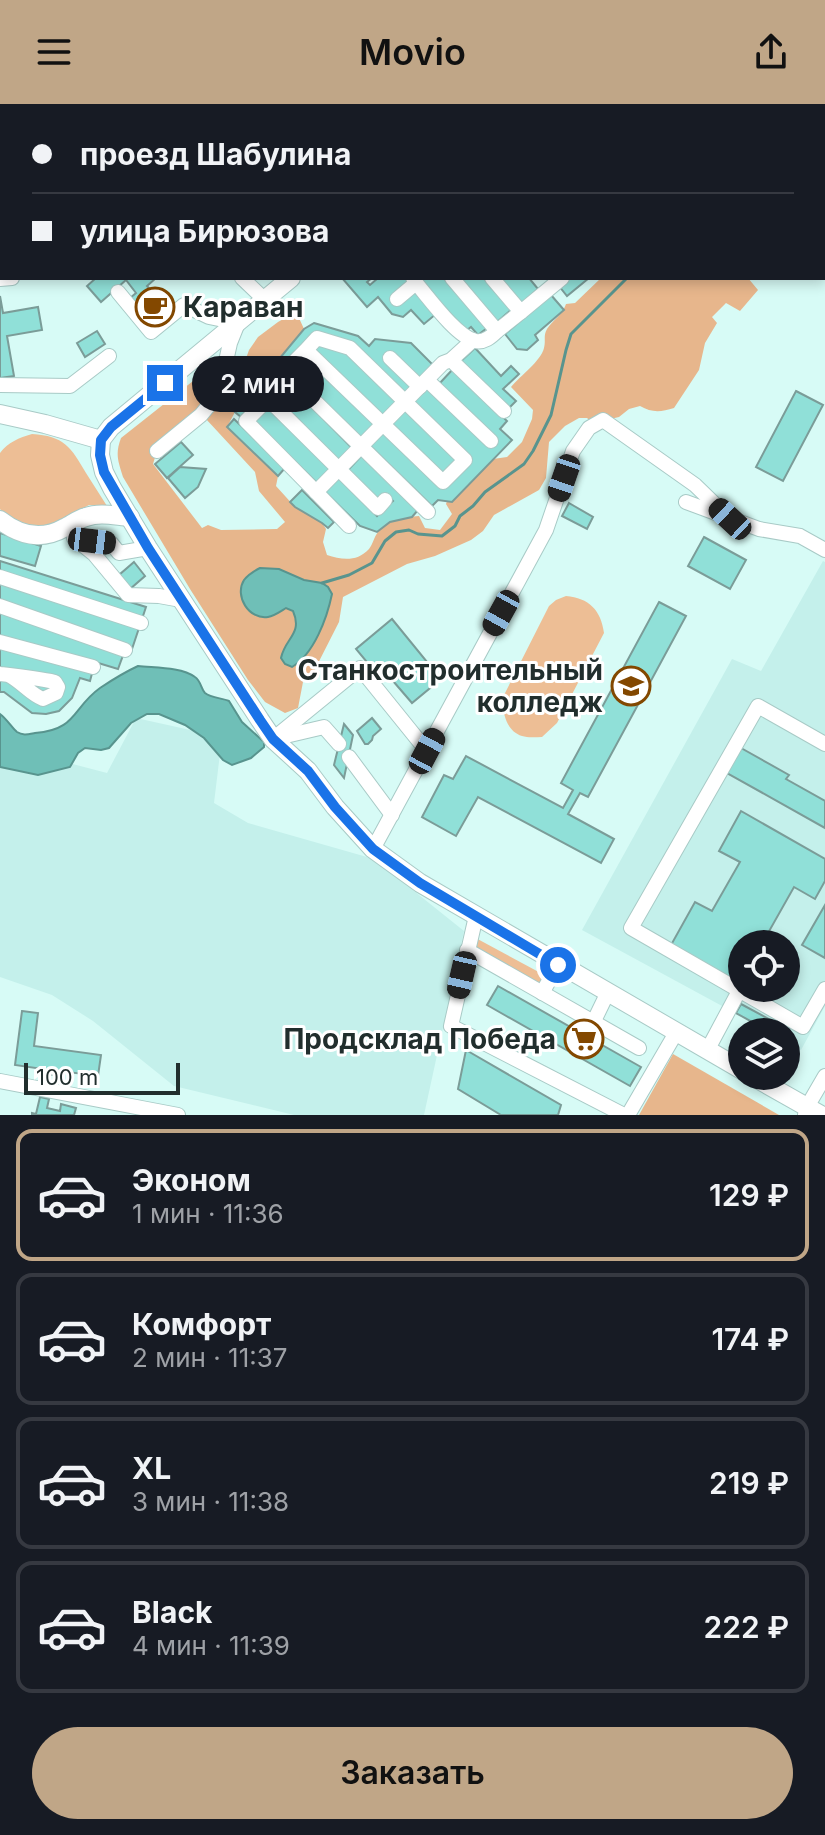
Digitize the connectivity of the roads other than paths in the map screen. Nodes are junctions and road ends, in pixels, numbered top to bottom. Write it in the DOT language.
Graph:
graph roads {
  1 [pos="244,280"];
  2 [pos="289,280"];
  3 [pos="415,280"];
  4 [pos="454,280"];
  5 [pos="494,280"];
  6 [pos="545,283"];
  7 [pos="118,292"];
  8 [pos="397,299"];
  9 [pos="265,300"];
  10 [pos="521,312"];
  11 [pos="238,323"];
  12 [pos="497,331"];
  13 [pos="473,340"];
  14 [pos="306,350"];
  15 [pos="109,356"];
  16 [pos="390,358"];
  17 [pos="451,360"];
  18 [pos="286,373"];
  19 [pos="424,383"];
  20 [pos="0,385"];
  21 [pos="268,399"];
  22 [pos="405,402"];
  23 [pos="504,411"];
  24 [pos="0,414"];
  25 [pos="383,424"];
  26 [pos="101,440"];
  27 [pos="491,441"];
  28 [pos="361,446"];
  29 [pos="157,451"];
  30 [pos="339,469"];
  31 [pos="316,492"];
  32 [pos="385,500"];
  33 [pos="686,502"];
  34 [pos="428,512"];
  35 [pos="130,517"];
  36 [pos="730,519"];
  37 [pos="0,520"];
  38 [pos="349,526"];
  39 [pos="67,534"];
  40 [pos="141,549"];
  41 [pos="825,550"];
  42 [pos="106,570"];
  43 [pos="0,577"];
  44 [pos="181,600"];
  45 [pos="0,606"];
  46 [pos="141,623"];
  47 [pos="0,642"];
  48 [pos="125,650"];
  49 [pos="93,667"];
  50 [pos="273,739"];
  51 [pos="339,744"];
  52 [pos="825,744"];
  53 [pos="427,751"];
  54 [pos="349,757"];
  55 [pos="392,815"];
  56 [pos="373,849"];
  57 [pos="476,916"];
  58 [pos="467,950"];
  59 [pos="558,965"];
  60 [pos="728,985"];
  61 [pos="825,989"];
  62 [pos="608,992"];
  63 [pos="542,993"];
  64 [pos="733,1002"];
  65 [pos="759,1002"];
  66 [pos="593,1023"];
  67 [pos="677,1031"];
  68 [pos="639,1048"];
  69 [pos="708,1049"];
  70 [pos="728,1061"];
  71 [pos="0,1081"];
  72 [pos="822,1083"];
  73 [pos="775,1090"];
  74 [pos="811,1112"];
  75 [pos="178,1115"];
  76 [pos="626,1115"];
  1 -- 9 [label="street"];
  2 -- 9 [label="main road"];
  3 -- 8 [label="street"];
  3 -- 13 [label="street"];
  4 -- 12 [label="street"];
  5 -- 10 [label="street"];
  6 -- 10 [label="street"];
  7 -- 11 [label="street"];
  9 -- 11 [label="main road"];
  10 -- 12 [label="street"];
  11 -- 26 [label="main road"];
  11 -- 29 [label="street"];
  12 -- 13 [label="street"];
  13 -- 17 [label="street"];
  14 -- 18 [label="street"];
  14 -- 22 [label="street"];
  14 -- 25 [label="street"];
  15 -- 20 [label="street"];
  16 -- 19 [label="street"];
  17 -- 19 [label="street"];
  17 -- 23 [label="street"];
  18 -- 21 [label="street"];
  18 -- 28 [label="street"];
  19 -- 22 [label="street"];
  19 -- 27 [label="street"];
  21 -- 30 [label="street"];
  21 -- 31 [label="street"];
  22 -- 25 [label="street"];
  22 -- 25 [label="street"];
  24 -- 26 [label="main road"];
  25 -- 28 [label="street"];
  26 -- 35 [label="main road"];
  28 -- 30 [label="street"];
  28 -- 34 [label="street"];
  30 -- 31 [label="street"];
  30 -- 32 [label="street"];
  31 -- 38 [label="street"];
  33 -- 36 [label="street"];
  35 -- 39 [label="main road"];
  35 -- 40 [label="main road"];
  36 -- 41 [label="street"];
  36 -- 53 [label="street"];
  37 -- 39 [label="main road"];
  39 -- 40 [label="street"];
  39 -- 42 [label="street"];
  40 -- 42 [label="street"];
  40 -- 44 [label="main road"];
  42 -- 44 [label="street"];
  43 -- 46 [label="street"];
  44 -- 50 [label="main road"];
  45 -- 48 [label="street"];
  47 -- 49 [label="street"];
  50 -- 51 [label="street"];
  50 -- 53 [label="street"];
  50 -- 56 [label="main road"];
  52 -- 60 [label="street"];
  53 -- 55 [label="street"];
  54 -- 55 [label="street"];
  55 -- 56 [label="street"];
  56 -- 57 [label="main road"];
  57 -- 58 [label="street"];
  57 -- 59 [label="main road"];
  58 -- 63 [label="street"];
  58 -- 76 [label="street"];
  59 -- 62 [label="main road"];
  59 -- 63 [label="street"];
  61 -- 65 [label="street"];
  62 -- 66 [label="street"];
  62 -- 67 [label="main road"];
  63 -- 66 [label="street"];
  64 -- 69 [label="street"];
  66 -- 68 [label="street"];
  67 -- 69 [label="main road"];
  67 -- 76 [label="street"];
  69 -- 70 [label="main road"];
  71 -- 75 [label="street"];
  72 -- 74 [label="street"];
  73 -- 74 [label="main road"];
}
